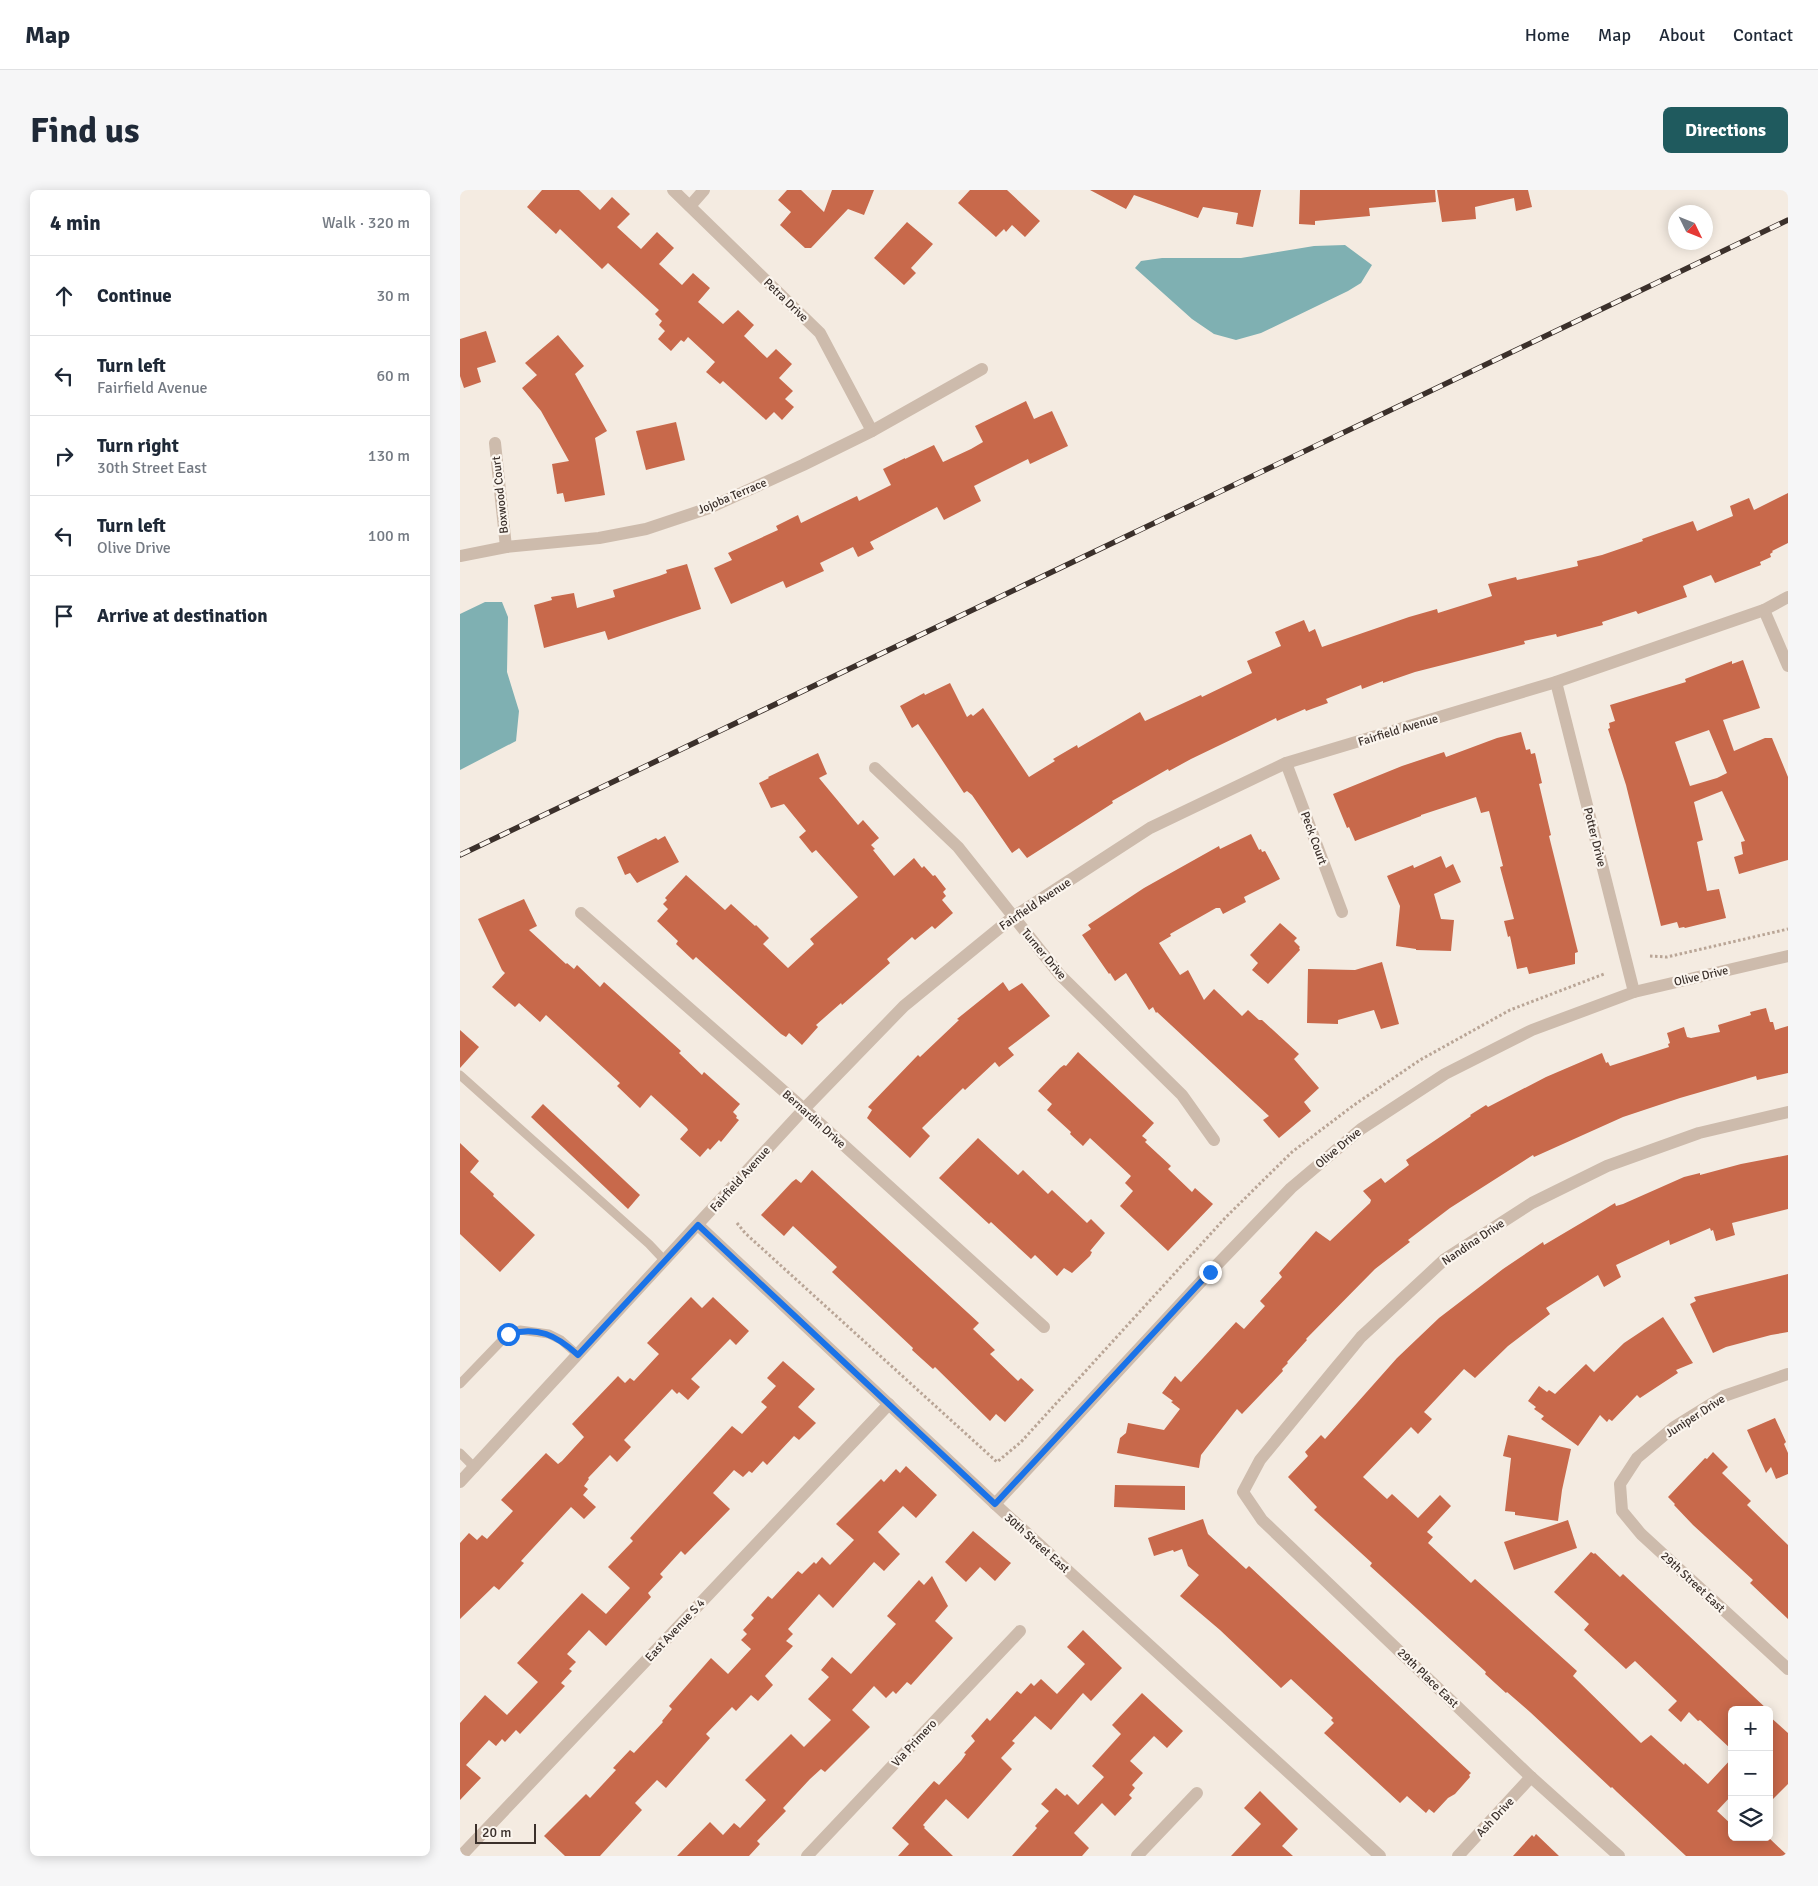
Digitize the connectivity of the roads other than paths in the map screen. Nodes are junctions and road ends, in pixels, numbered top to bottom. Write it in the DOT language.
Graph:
graph roads {
  1 [pos="672,190"];
  2 [pos="704,190"];
  3 [pos="690,206"];
  4 [pos="982,369"];
  5 [pos="872,431"];
  6 [pos="495,444"];
  7 [pos="506,547"];
  8 [pos="460,556"];
  9 [pos="1788,597"];
  10 [pos="1764,610"];
  11 [pos="1788,666"];
  12 [pos="1556,682"];
  13 [pos="1286,763"];
  14 [pos="875,768"];
  15 [pos="1342,912"];
  16 [pos="581,913"];
  17 [pos="1013,916"];
  18 [pos="1788,956"];
  19 [pos="1634,992"];
  20 [pos="460,1075"];
  21 [pos="804,1109"];
  22 [pos="1788,1112"];
  23 [pos="1214,1140"];
  24 [pos="698,1225"];
  25 [pos="665,1261"];
  26 [pos="1044,1327"];
  27 [pos="578,1355"];
  28 [pos="1788,1374"];
  29 [pos="460,1384"];
  30 [pos="889,1404"];
  31 [pos="460,1453"];
  32 [pos="475,1468"];
  33 [pos="460,1482"];
  34 [pos="1620,1484"];
  35 [pos="1243,1492"];
  36 [pos="995,1504"];
  37 [pos="1020,1631"];
  38 [pos="1788,1669"];
  39 [pos="1531,1777"];
  40 [pos="1197,1792"];
  41 [pos="468,1854"];
  42 [pos="807,1856"];
  43 [pos="1137,1856"];
  44 [pos="1380,1856"];
  45 [pos="1458,1856"];
  46 [pos="1619,1856"];
  1 -- 3 [label="street, Petra Drive"];
  2 -- 3 [label="street"];
  3 -- 5 [label="street, Petra Drive"];
  4 -- 5 [label="street, Jojoba Terrace"];
  5 -- 7 [label="street, Jojoba Terrace"];
  6 -- 7 [label="street, Boxwood Court"];
  7 -- 8 [label="street, Jojoba Terrace"];
  9 -- 10 [label="street, Fairfield Avenue"];
  10 -- 11 [label="street"];
  10 -- 12 [label="street, Fairfield Avenue"];
  12 -- 13 [label="street, Fairfield Avenue"];
  12 -- 19 [label="street, Potter Drive"];
  13 -- 15 [label="street, Peck Court"];
  13 -- 17 [label="street, Fairfield Avenue"];
  14 -- 17 [label="street, Turner Drive"];
  16 -- 21 [label="street, Bernardin Drive"];
  17 -- 21 [label="street, Fairfield Avenue"];
  17 -- 23 [label="street, Turner Drive"];
  18 -- 19 [label="street, Olive Drive"];
  19 -- 36 [label="street, Olive Drive"];
  20 -- 25 [label="lane"];
  21 -- 24 [label="street, Fairfield Avenue"];
  21 -- 26 [label="street, Bernardin Drive"];
  22 -- 35 [label="street, Nandina Drive"];
  24 -- 25 [label="street, Fairfield Avenue"];
  24 -- 30 [label="street, 30th Street East"];
  25 -- 27 [label="street, Fairfield Avenue"];
  27 -- 29 [label="lane"];
  27 -- 32 [label="street, Fairfield Avenue"];
  28 -- 34 [label="street, Juniper Drive"];
  30 -- 36 [label="street, 30th Street East"];
  30 -- 41 [label="street, East Avenue S 4"];
  31 -- 32 [label="lane"];
  32 -- 33 [label="street, Fairfield Avenue"];
  34 -- 38 [label="street, 29th Street East"];
  35 -- 39 [label="street, 29th Place East"];
  36 -- 44 [label="street, 30th Street East"];
  37 -- 42 [label="street, Via Primero"];
  39 -- 45 [label="street, Ash Drive"];
  39 -- 46 [label="street, 29th Place East"];
  40 -- 43 [label="street"];
}
